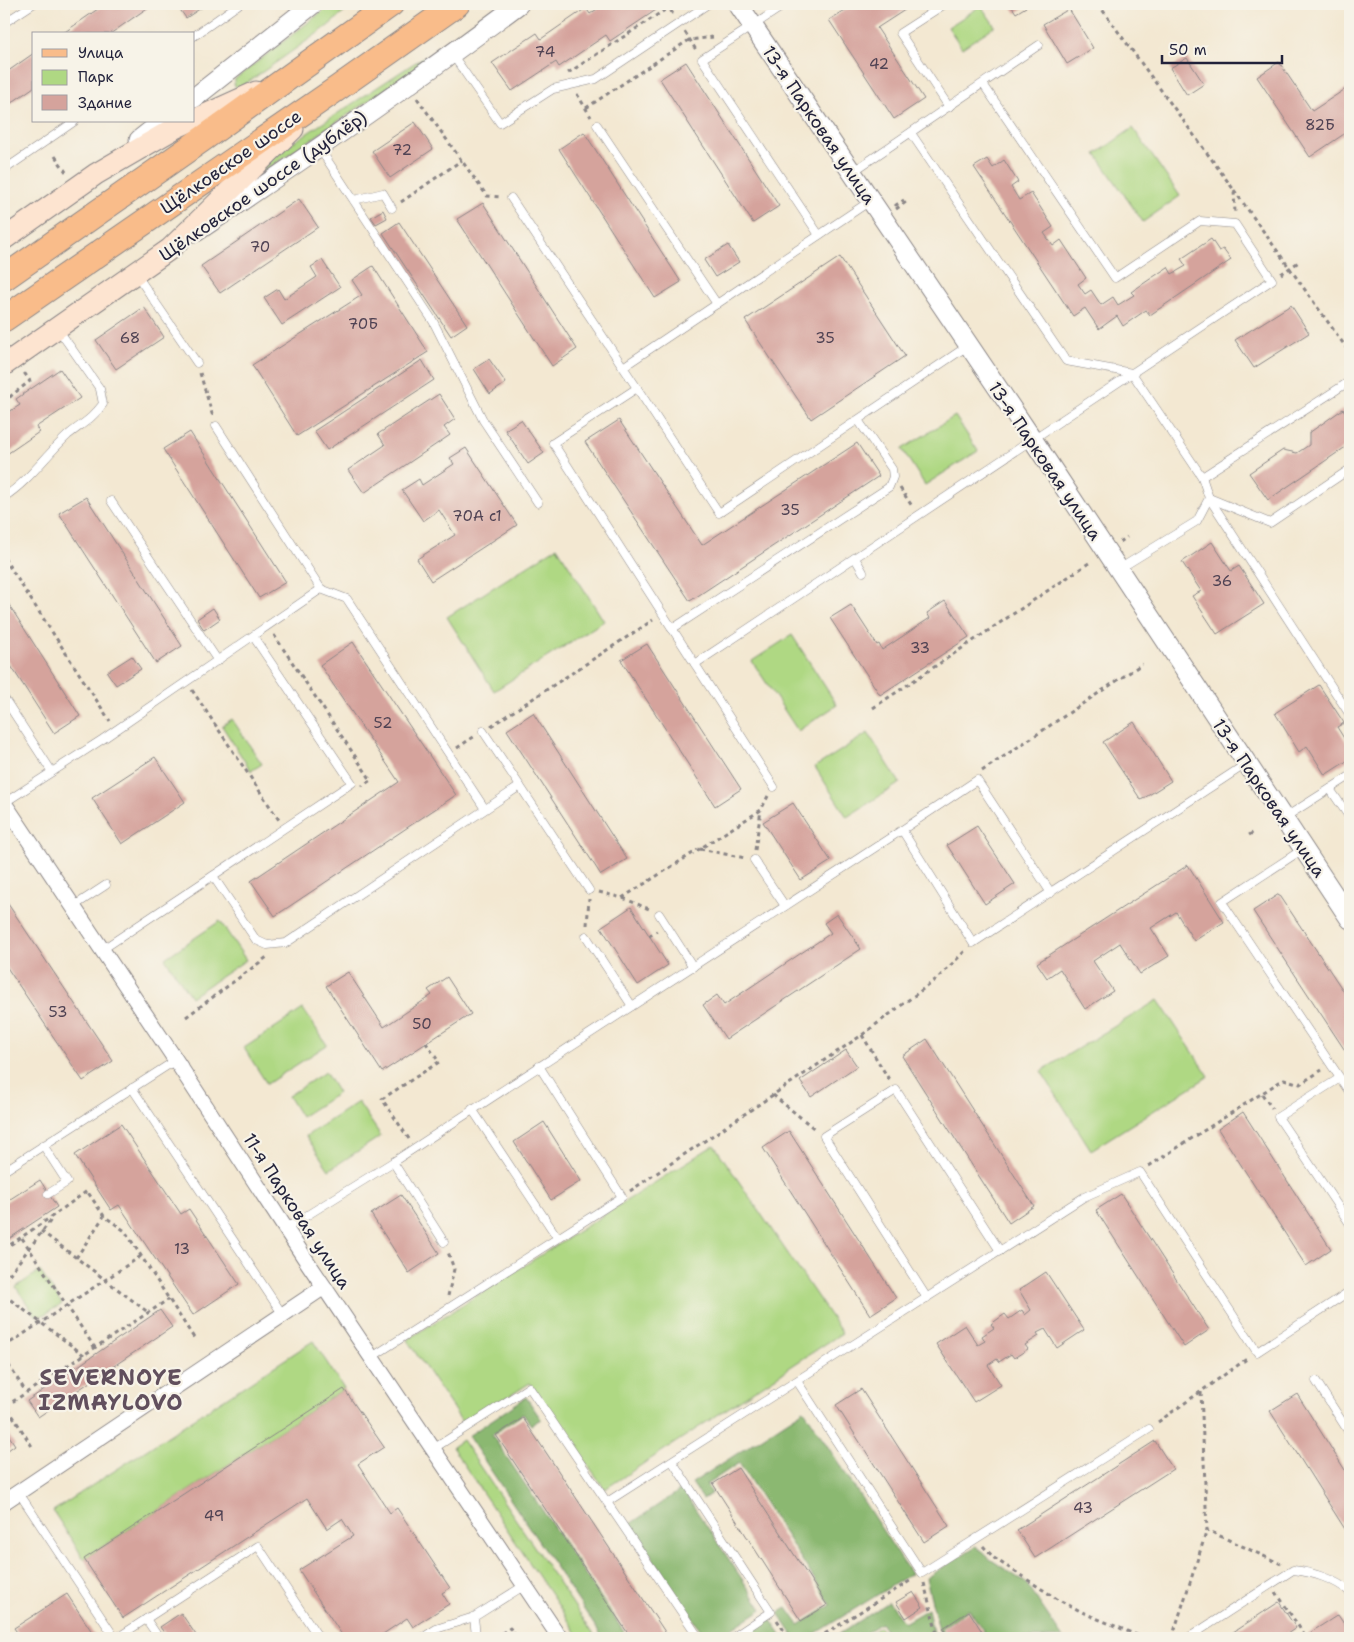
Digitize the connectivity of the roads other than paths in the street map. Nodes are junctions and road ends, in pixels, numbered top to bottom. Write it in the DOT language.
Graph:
graph roads {
  1 [pos="33,4"];
  2 [pos="239,4"];
  3 [pos="313,4"];
  4 [pos="391,4"];
  5 [pos="457,4"];
  6 [pos="519,4"];
  7 [pos="708,4"];
  8 [pos="738,4"];
  9 [pos="786,4"];
  10 [pos="945,4"];
  11 [pos="4,24"];
  12 [pos="753,26"];
  13 [pos="195,35"];
  14 [pos="1039,45"];
  15 [pos="452,54"];
  16 [pos="310,62"];
  17 [pos="982,84"];
  18 [pos="338,88"];
  19 [pos="195,97"];
  20 [pos="949,107"];
  21 [pos="195,120"];
  22 [pos="74,122"];
  23 [pos="163,122"];
  24 [pos="188,122"];
  25 [pos="597,126"];
  26 [pos="911,133"];
  27 [pos="320,148"];
  28 [pos="4,170"];
  29 [pos="852,173"];
  30 [pos="96,174"];
  31 [pos="511,198"];
  32 [pos="354,200"];
  33 [pos="870,201"];
  34 [pos="392,208"];
  35 [pos="819,235"];
  36 [pos="4,239"];
  37 [pos="170,249"];
  38 [pos="136,274"];
  39 [pos="4,278"];
  40 [pos="717,304"];
  41 [pos="4,319"];
  42 [pos="58,328"];
  43 [pos="969,346"];
  44 [pos="197,363"];
  45 [pos="623,367"];
  46 [pos="13,368"];
  47 [pos="1132,373"];
  48 [pos="1350,381"];
  49 [pos="637,388"];
  50 [pos="858,420"];
  51 [pos="216,426"];
  52 [pos="1033,440"];
  53 [pos="1350,469"];
  54 [pos="1202,477"];
  55 [pos="4,497"];
  56 [pos="1208,498"];
  57 [pos="112,501"];
  58 [pos="538,503"];
  59 [pos="854,558"];
  60 [pos="1118,570"];
  61 [pos="863,572"];
  62 [pos="321,589"];
  63 [pos="672,629"];
  64 [pos="253,636"];
  65 [pos="218,661"];
  66 [pos="695,664"];
  67 [pos="4,698"];
  68 [pos="1350,715"];
  69 [pos="483,731"];
  70 [pos="1246,764"];
  71 [pos="52,772"];
  72 [pos="1350,776"];
  73 [pos="520,786"];
  74 [pos="774,787"];
  75 [pos="1330,789"];
  76 [pos="5,809"];
  77 [pos="485,809"];
  78 [pos="1350,818"];
  79 [pos="1282,819"];
  80 [pos="902,830"];
  81 [pos="1303,849"];
  82 [pos="754,860"];
  83 [pos="213,876"];
  84 [pos="106,885"];
  85 [pos="589,890"];
  86 [pos="1051,893"];
  87 [pos="74,906"];
  88 [pos="785,906"];
  89 [pos="659,914"];
  90 [pos="1350,919"];
  91 [pos="586,936"];
  92 [pos="102,949"];
  93 [pos="693,967"];
  94 [pos="632,1006"];
  95 [pos="176,1060"];
  96 [pos="539,1066"];
  97 [pos="1340,1078"];
  98 [pos="132,1088"];
  99 [pos="1350,1093"];
  100 [pos="107,1094"];
  101 [pos="114,1099"];
  102 [pos="472,1109"];
  103 [pos="44,1145"];
  104 [pos="393,1162"];
  105 [pos="4,1171"];
  106 [pos="48,1194"];
  107 [pos="1350,1224"];
  108 [pos="285,1229"];
  109 [pos="556,1237"];
  110 [pos="444,1242"];
  111 [pos="1000,1250"];
  112 [pos="324,1287"];
  113 [pos="1350,1291"];
  114 [pos="926,1298"];
  115 [pos="283,1315"];
  116 [pos="372,1357"];
  117 [pos="1316,1380"];
  118 [pos="796,1381"];
  119 [pos="1149,1429"];
  120 [pos="1350,1434"];
  121 [pos="433,1449"];
  122 [pos="672,1461"];
  123 [pos="19,1492"];
  124 [pos="4,1502"];
  125 [pos="608,1502"];
  126 [pos="524,1585"];
  127 [pos="1350,1592"];
  128 [pos="474,1617"];
  129 [pos="146,1619"];
  130 [pos="116,1638"];
  131 [pos="159,1638"];
  132 [pos="319,1638"];
  133 [pos="422,1638"];
  134 [pos="473,1638"];
  135 [pos="560,1638"];
  136 [pos="699,1638"];
  137 [pos="732,1638"];
  138 [pos="1188,1638"];
  1 -- 11 [label="lane"];
  2 -- 13 [label="lane"];
  3 -- 19 [label="street"];
  4 -- 16 [label="main road, Щёлковское шоссе"];
  5 -- 18 [label="main road, Щёлковское шоссе"];
  6 -- 15 [label="street, Щёлковское шоссе (дублёр)"];
  7 -- 15 [label="lane"];
  8 -- 12 [label="street, 13-я Парковая улица"];
  9 -- 12 [label="lane"];
  10 -- 20 [label="lane"];
  12 -- 29 [label="street, 13-я Парковая улица"];
  12 -- 35 [label="lane"];
  14 -- 17 [label="lane"];
  15 -- 27 [label="street, Щёлковское шоссе (дублёр)"];
  16 -- 21 [label="main road"];
  16 -- 39 [label="main road, Щёлковское шоссе"];
  17 -- 20 [label="lane"];
  17 -- 47 [label="lane"];
  18 -- 37 [label="main road"];
  18 -- 41 [label="main road, Щёлковское шоссе"];
  20 -- 26 [label="lane"];
  22 -- 28 [label="lane"];
  23 -- 30 [label="street"];
  24 -- 30 [label="main road"];
  25 -- 40 [label="lane"];
  26 -- 29 [label="lane"];
  26 -- 47 [label="lane"];
  27 -- 32 [label="lane"];
  27 -- 37 [label="street, Щёлковское шоссе (дублёр)"];
  29 -- 33 [label="street, 13-я Парковая улица"];
  30 -- 36 [label="main road"];
  31 -- 45 [label="lane"];
  32 -- 34 [label="lane"];
  32 -- 58 [label="lane"];
  33 -- 35 [label="lane"];
  33 -- 43 [label="street, 13-я Парковая улица"];
  35 -- 40 [label="lane"];
  37 -- 38 [label="main road, Щёлковское шоссе (дублёр)"];
  38 -- 42 [label="main road, Щёлковское шоссе (дублёр)"];
  38 -- 44 [label="lane"];
  40 -- 45 [label="lane"];
  42 -- 46 [label="main road, Щёлковское шоссе (дублёр)"];
  42 -- 55 [label="lane"];
  43 -- 50 [label="lane"];
  43 -- 52 [label="street, 13-я Парковая улица"];
  45 -- 49 [label="lane"];
  47 -- 52 [label="lane"];
  47 -- 54 [label="lane"];
  48 -- 54 [label="lane"];
  49 -- 50 [label="lane"];
  49 -- 63 [label="lane"];
  50 -- 63 [label="lane"];
  51 -- 62 [label="lane"];
  52 -- 59 [label="lane"];
  52 -- 60 [label="street, 13-я Парковая улица"];
  53 -- 56 [label="lane"];
  54 -- 56 [label="lane"];
  56 -- 60 [label="lane"];
  56 -- 68 [label="lane"];
  57 -- 65 [label="lane"];
  59 -- 61 [label="lane"];
  59 -- 66 [label="lane"];
  60 -- 70 [label="street, 13-я Парковая улица"];
  62 -- 64 [label="lane"];
  62 -- 77 [label="lane"];
  63 -- 66 [label="lane"];
  64 -- 65 [label="lane"];
  64 -- 83 [label="lane"];
  65 -- 71 [label="lane"];
  66 -- 74 [label="lane"];
  67 -- 71 [label="lane"];
  69 -- 73 [label="lane"];
  70 -- 79 [label="street, 13-я Парковая улица"];
  70 -- 86 [label="lane"];
  71 -- 76 [label="lane"];
  72 -- 75 [label="lane"];
  73 -- 77 [label="lane"];
  73 -- 85 [label="lane"];
  75 -- 78 [label="lane"];
  75 -- 79 [label="lane"];
  76 -- 87 [label="street, 11-я Парковая улица"];
  77 -- 83 [label="lane"];
  79 -- 81 [label="street, 13-я Парковая улица"];
  80 -- 86 [label="lane"];
  80 -- 86 [label="lane"];
  80 -- 88 [label="lane"];
  81 -- 90 [label="street, 13-я Парковая улица"];
  81 -- 97 [label="lane"];
  82 -- 88 [label="lane"];
  83 -- 92 [label="lane"];
  84 -- 87 [label="lane"];
  87 -- 92 [label="street, 11-я Парковая улица"];
  88 -- 93 [label="lane"];
  89 -- 93 [label="lane"];
  91 -- 94 [label="lane"];
  92 -- 95 [label="street, 11-я Парковая улица"];
  93 -- 94 [label="lane"];
  94 -- 96 [label="lane"];
  95 -- 98 [label="lane"];
  95 -- 108 [label="street, 11-я Парковая улица"];
  96 -- 102 [label="lane"];
  96 -- 109 [label="lane"];
  97 -- 99 [label="lane"];
  97 -- 107 [label="lane"];
  98 -- 101 [label="lane"];
  98 -- 115 [label="lane"];
  100 -- 101 [label="lane"];
  101 -- 103 [label="lane"];
  102 -- 104 [label="lane"];
  102 -- 109 [label="lane"];
  103 -- 105 [label="lane"];
  103 -- 106 [label="lane"];
  104 -- 108 [label="lane"];
  104 -- 110 [label="lane"];
  108 -- 112 [label="street, 11-я Парковая улица"];
  109 -- 116 [label="lane"];
  111 -- 113 [label="lane"];
  111 -- 114 [label="lane"];
  111 -- 114 [label="lane"];
  112 -- 115 [label="street"];
  112 -- 116 [label="street, 11-я Парковая улица"];
  114 -- 118 [label="lane"];
  115 -- 123 [label="street"];
  116 -- 121 [label="street, 11-я Парковая улица"];
  117 -- 120 [label="lane"];
  118 -- 119 [label="lane"];
  118 -- 122 [label="lane"];
  121 -- 125 [label="lane"];
  121 -- 126 [label="street, 11-я Парковая улица"];
  122 -- 125 [label="lane"];
  122 -- 137 [label="lane"];
  123 -- 124 [label="street"];
  123 -- 130 [label="lane"];
  125 -- 136 [label="lane"];
  126 -- 128 [label="lane"];
  126 -- 135 [label="street, 11-я Парковая улица"];
  127 -- 138 [label="lane"];
  128 -- 133 [label="lane"];
  128 -- 134 [label="lane"];
  129 -- 130 [label="lane"];
  129 -- 131 [label="lane"];
  129 -- 132 [label="lane"];
}
